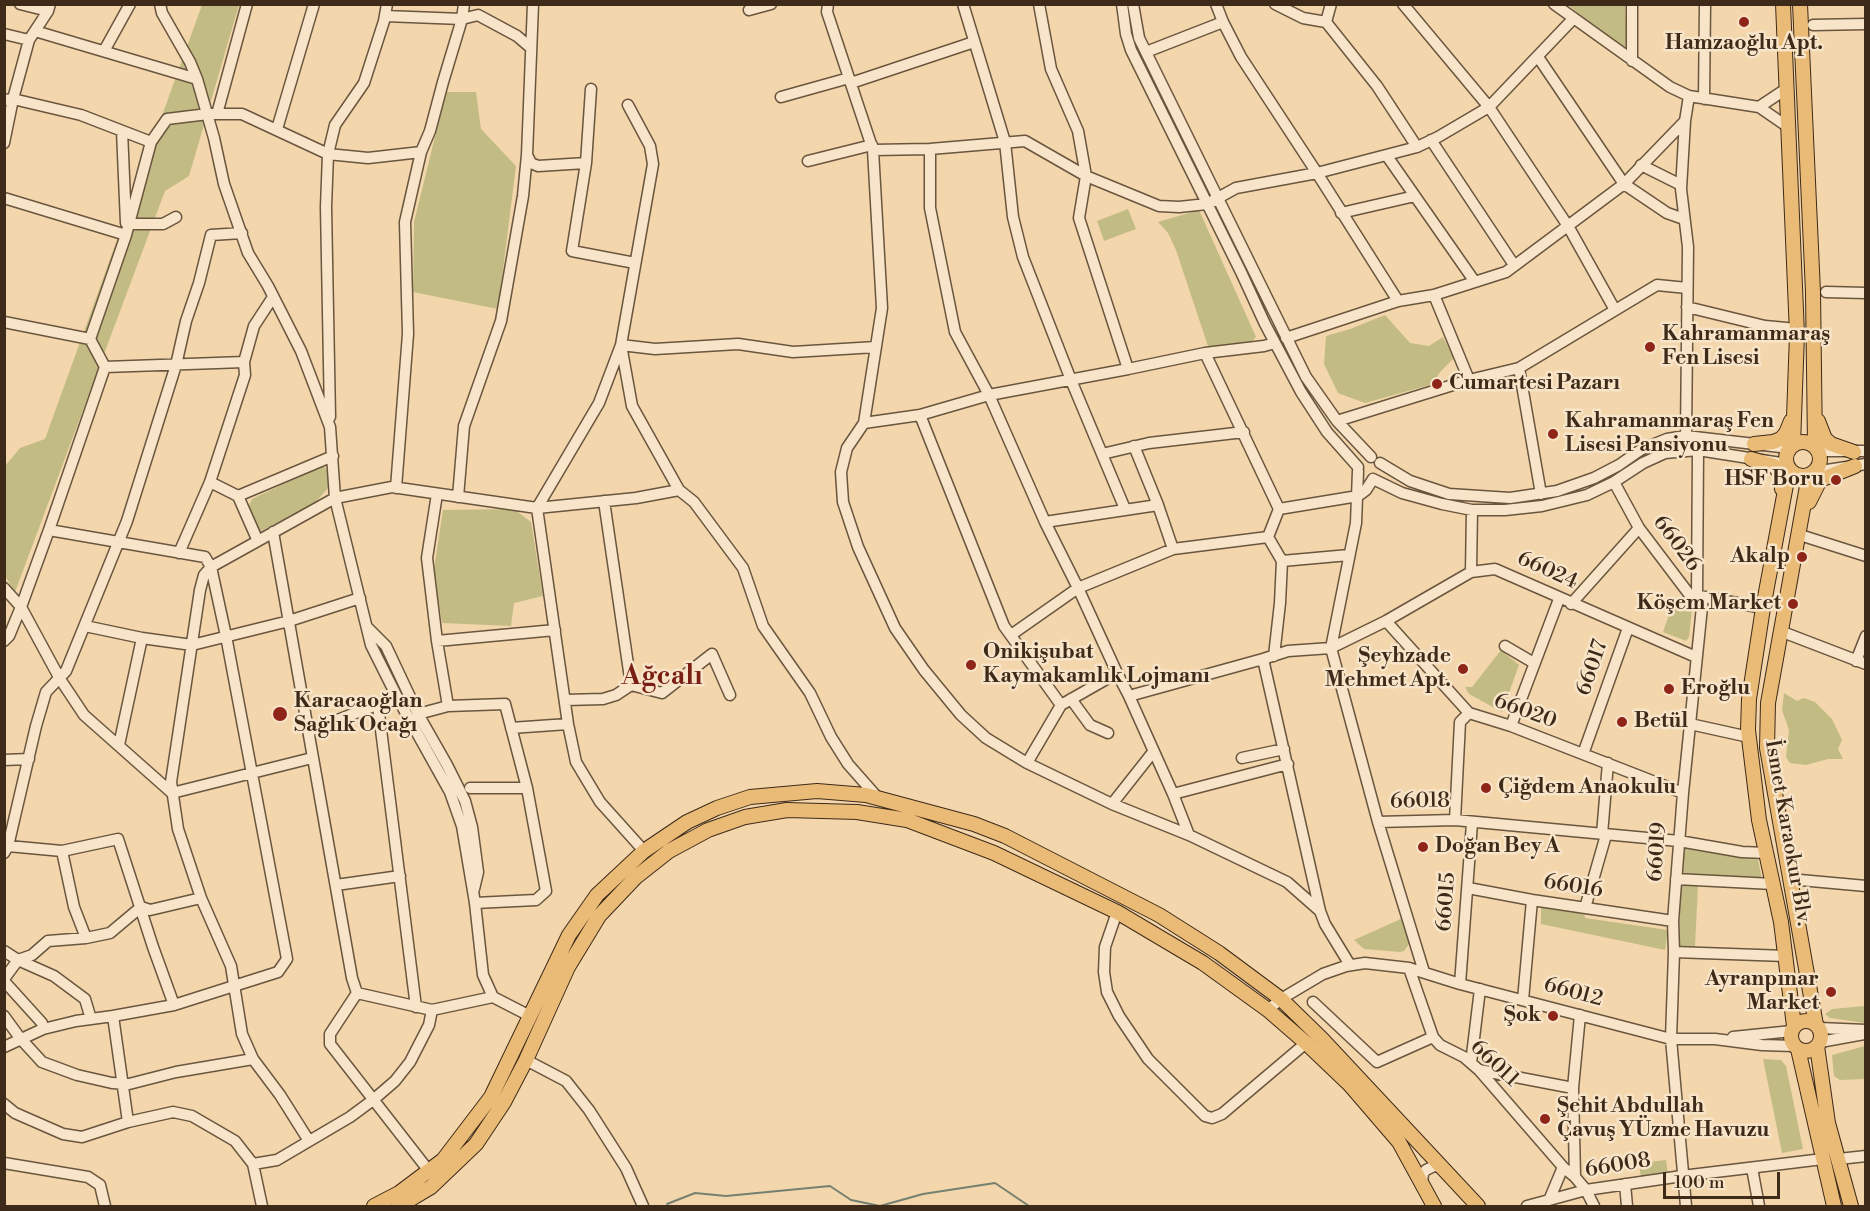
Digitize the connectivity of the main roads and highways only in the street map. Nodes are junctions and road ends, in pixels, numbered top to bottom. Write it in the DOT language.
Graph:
graph roads {
  1 [pos="1800,4"];
  2 [pos="1780,6"];
  3 [pos="1815,409"];
  4 [pos="1795,410"];
  5 [pos="1754,444"];
  6 [pos="1791,446"];
  7 [pos="1817,449"];
  8 [pos="1860,458"];
  9 [pos="1751,459"];
  10 [pos="1788,467"];
  11 [pos="1812,474"];
  12 [pos="1782,507"];
  13 [pos="1804,512"];
  14 [pos="1793,1029"];
  15 [pos="1818,1035"];
  16 [pos="1796,1047"];
  17 [pos="374,1206"];
  18 [pos="399,1206"];
  19 [pos="1434,1206"];
  20 [pos="1478,1206"];
  21 [pos="1834,1206"];
  22 [pos="1851,1206"];
  1 -- 3 [label="main road"];
  2 -- 4 [label="main road"];
  3 -- 7 [label="main road"];
  3 -- 8 [label="main road"];
  4 -- 5 [label="main road"];
  4 -- 6 [label="main road"];
  6 -- 7 [label="main road"];
  6 -- 10 [label="main road"];
  7 -- 11 [label="main road"];
  8 -- 13 [label="main road"];
  9 -- 12 [label="main road"];
  10 -- 11 [label="main road"];
  10 -- 12 [label="main road, İsmet Karaokur Blv."];
  11 -- 13 [label="main road, İsmet Karaokur Blv."];
  12 -- 14 [label="main road, İsmet Karaokur Blv."];
  13 -- 15 [label="main road, İsmet Karaokur Blv."];
  14 -- 15 [label="main road"];
  14 -- 16 [label="main road"];
  15 -- 16 [label="main road"];
  15 -- 22 [label="main road, İsmet Karaokur Blv."];
  16 -- 21 [label="main road"];
  17 -- 20 [label="main road"];
  18 -- 19 [label="main road"];
}
